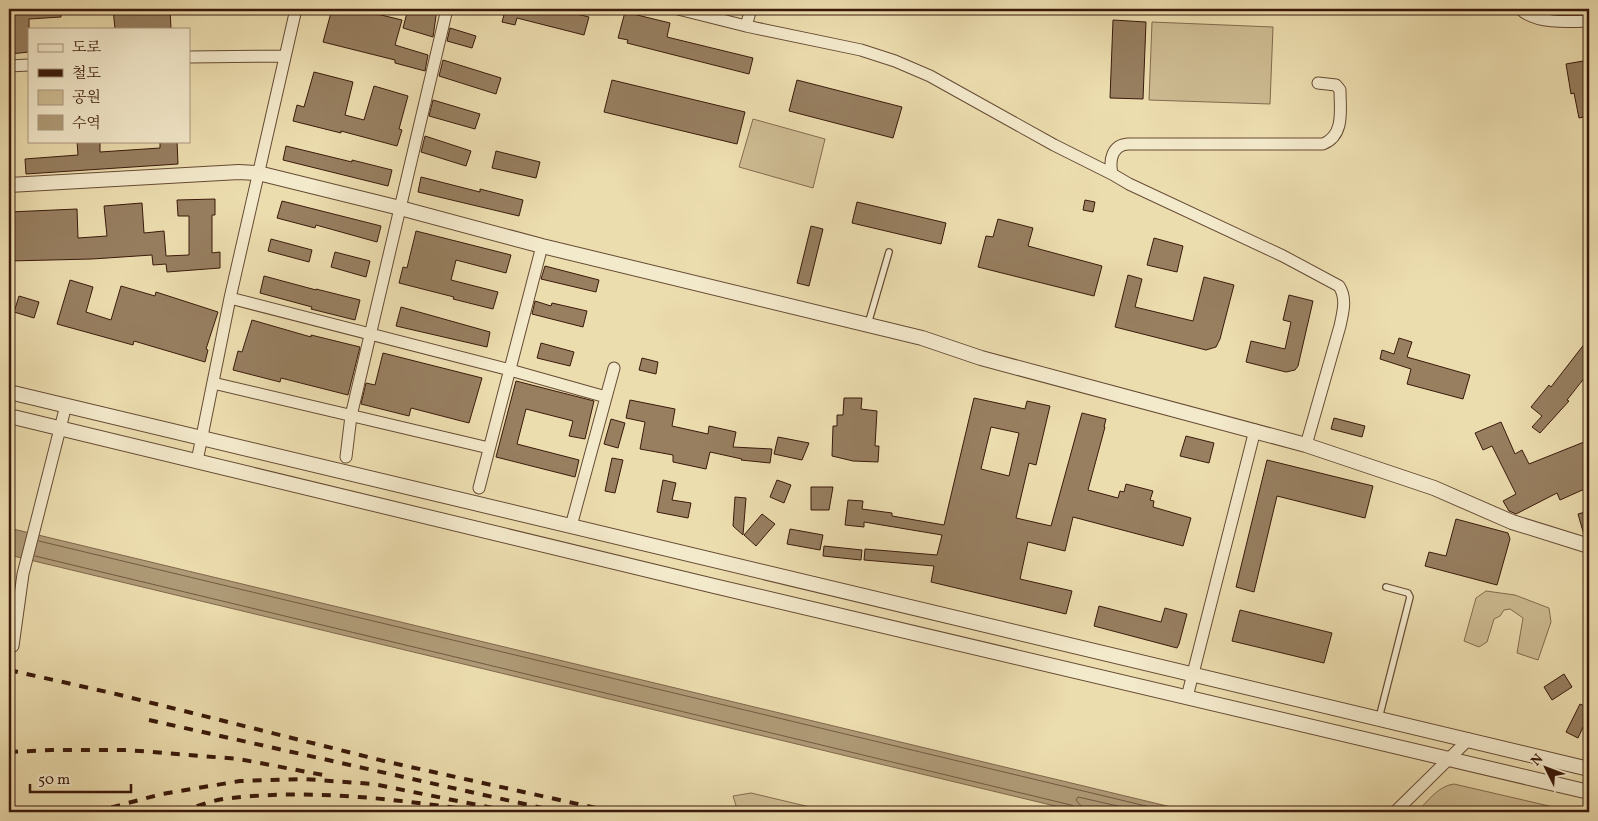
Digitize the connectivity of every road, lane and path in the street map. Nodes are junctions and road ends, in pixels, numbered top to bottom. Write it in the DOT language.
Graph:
graph roads {
  1 [pos="296,9"];
  2 [pos="447,9"];
  3 [pos="678,9"];
  4 [pos="751,9"];
  5 [pos="1520,9"];
  6 [pos="1589,21"];
  7 [pos="746,26"];
  8 [pos="285,56"];
  9 [pos="190,57"];
  10 [pos="28,65"];
  11 [pos="9,66"];
  12 [pos="1318,83"];
  13 [pos="258,173"];
  14 [pos="1112,174"];
  15 [pos="9,185"];
  16 [pos="400,208"];
  17 [pos="542,246"];
  18 [pos="889,252"];
  19 [pos="230,298"];
  20 [pos="868,324"];
  21 [pos="371,334"];
  22 [pos="614,368"];
  23 [pos="510,370"];
  24 [pos="213,383"];
  25 [pos="9,392"];
  26 [pos="606,397"];
  27 [pos="66,405"];
  28 [pos="9,416"];
  29 [pos="352,416"];
  30 [pos="60,429"];
  31 [pos="1255,430"];
  32 [pos="202,438"];
  33 [pos="1306,445"];
  34 [pos="489,448"];
  35 [pos="346,457"];
  36 [pos="197,461"];
  37 [pos="479,488"];
  38 [pos="571,526"];
  39 [pos="1589,546"];
  40 [pos="1386,587"];
  41 [pos="13,646"];
  42 [pos="1192,674"];
  43 [pos="1187,697"];
  44 [pos="1379,718"];
  45 [pos="1469,739"];
  46 [pos="1448,759"];
  47 [pos="1589,769"];
  48 [pos="1589,792"];
  49 [pos="1395,812"];
  1 -- 8 [label="street"];
  2 -- 16 [label="street"];
  3 -- 7 [label="street"];
  4 -- 7 [label="street"];
  5 -- 6 [label="street"];
  7 -- 14 [label="street"];
  8 -- 9 [label="street"];
  8 -- 13 [label="street"];
  10 -- 11 [label="street"];
  12 -- 14 [label="street"];
  13 -- 15 [label="street"];
  13 -- 16 [label="street"];
  13 -- 19 [label="street"];
  14 -- 33 [label="street"];
  16 -- 17 [label="street"];
  16 -- 21 [label="street"];
  17 -- 20 [label="street"];
  17 -- 23 [label="street"];
  18 -- 20 [label="lane"];
  19 -- 21 [label="street"];
  19 -- 24 [label="street"];
  20 -- 31 [label="street"];
  21 -- 23 [label="street"];
  21 -- 29 [label="street"];
  22 -- 26 [label="street"];
  23 -- 26 [label="street"];
  23 -- 34 [label="street"];
  24 -- 29 [label="street"];
  24 -- 32 [label="street"];
  25 -- 27 [label="street"];
  26 -- 38 [label="street"];
  27 -- 30 [label="street"];
  27 -- 32 [label="street"];
  28 -- 30 [label="street"];
  29 -- 34 [label="street"];
  29 -- 35 [label="street"];
  30 -- 36 [label="street"];
  30 -- 41 [label="street"];
  31 -- 33 [label="street"];
  31 -- 42 [label="street"];
  32 -- 36 [label="street"];
  32 -- 38 [label="street"];
  33 -- 39 [label="street"];
  34 -- 37 [label="street"];
  36 -- 43 [label="street"];
  38 -- 42 [label="street"];
  40 -- 44 [label="lane"];
  42 -- 43 [label="street"];
  42 -- 44 [label="street"];
  43 -- 46 [label="street"];
  44 -- 45 [label="street"];
  45 -- 46 [label="street"];
  45 -- 47 [label="street"];
  46 -- 48 [label="street"];
  46 -- 49 [label="street"];
}
